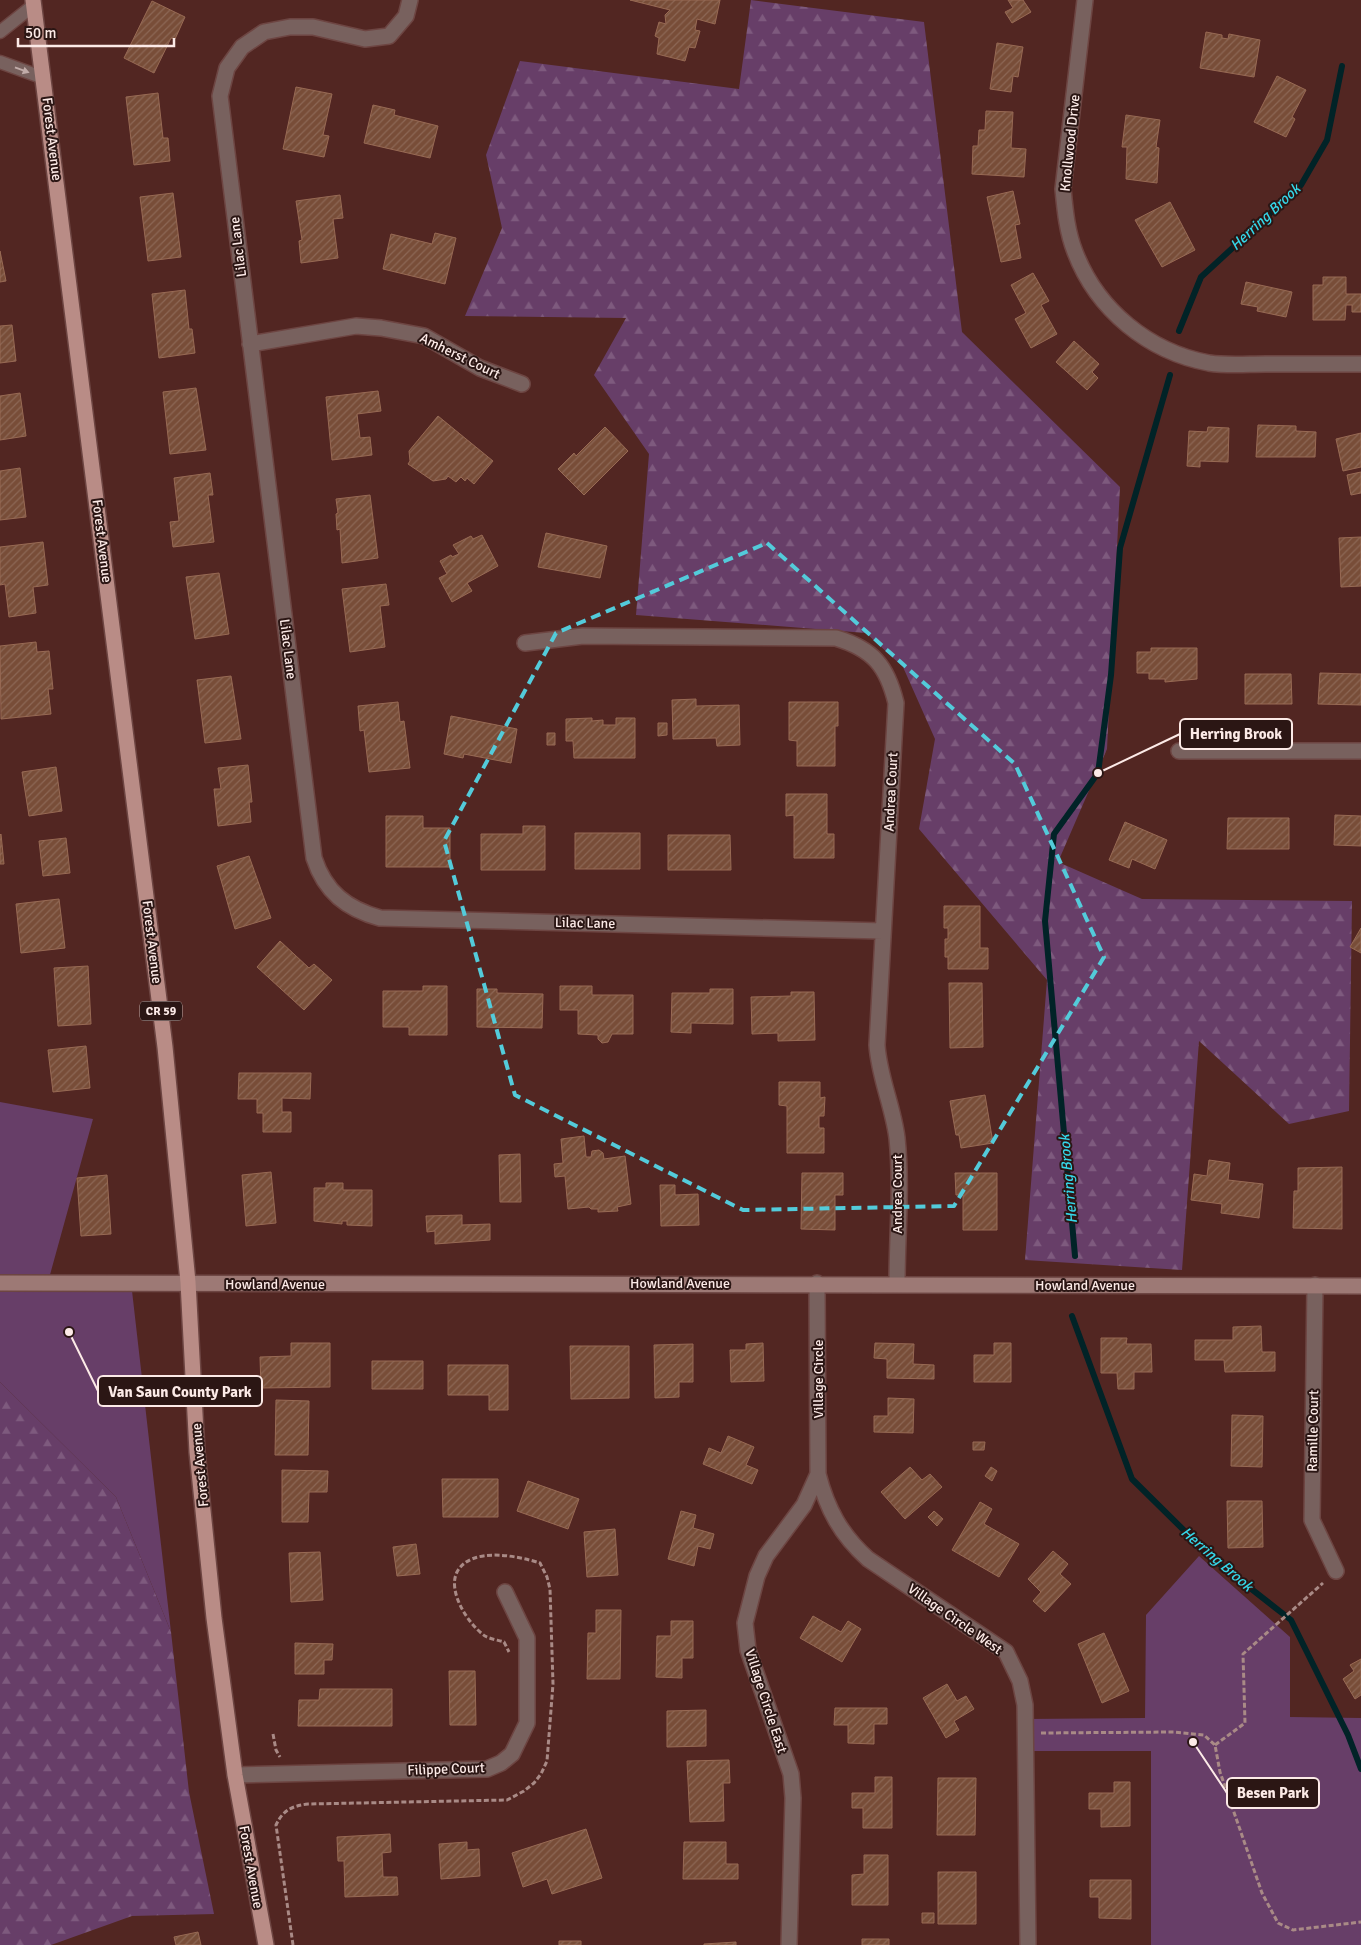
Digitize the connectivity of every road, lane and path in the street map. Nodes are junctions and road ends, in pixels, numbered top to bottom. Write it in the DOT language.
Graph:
graph roads {
  1 [pos="410,0"];
  2 [pos="1085,0"];
  3 [pos="34,3"];
  4 [pos="0,32"];
  5 [pos="0,62"];
  6 [pos="44,78"];
  7 [pos="250,344"];
  8 [pos="1361,364"];
  9 [pos="522,384"];
  10 [pos="525,643"];
  11 [pos="1179,751"];
  12 [pos="1361,751"];
  13 [pos="884,931"];
  14 [pos="188,1282"];
  15 [pos="0,1283"];
  16 [pos="817,1283"];
  17 [pos="897,1284"];
  18 [pos="1314,1285"];
  19 [pos="1361,1286"];
  20 [pos="818,1474"];
  21 [pos="1336,1571"];
  22 [pos="505,1592"];
  23 [pos="513,1660"];
  24 [pos="1026,1733"];
  25 [pos="273,1734"];
  26 [pos="1215,1745"];
  27 [pos="282,1761"];
  28 [pos="235,1775"];
  29 [pos="1361,1922"];
  30 [pos="266,1945"];
  31 [pos="293,1945"];
  32 [pos="789,1945"];
  33 [pos="1028,1945"];
  1 -- 7 [label="street, Lilac Lane"];
  2 -- 8 [label="street, Knollwood Drive"];
  3 -- 4 [label="lane"];
  3 -- 6 [label="main road, Forest Avenue / CR 59"];
  5 -- 6 [label="lane, one-way"];
  6 -- 14 [label="main road, Forest Avenue / CR 59"];
  7 -- 9 [label="street, Amherst Court"];
  7 -- 13 [label="street, Lilac Lane"];
  10 -- 13 [label="street, Andrea Court"];
  11 -- 12 [label="street"];
  13 -- 17 [label="street, Andrea Court"];
  14 -- 15 [label="street, Howland Avenue"];
  14 -- 16 [label="street, Howland Avenue"];
  14 -- 28 [label="main road, Forest Avenue / CR 59"];
  16 -- 17 [label="street, Howland Avenue"];
  16 -- 20 [label="street, Village Circle"];
  17 -- 18 [label="street, Howland Avenue"];
  18 -- 19 [label="street, Howland Avenue"];
  18 -- 21 [label="street, Ramille Court"];
  20 -- 24 [label="street, Village Circle West"];
  20 -- 32 [label="street, Village Circle East"];
  21 -- 26 [label="path"];
  22 -- 28 [label="street, Filippe Court"];
  23 -- 31 [label="path"];
  24 -- 26 [label="path"];
  24 -- 33 [label="street, Village Circle West"];
  25 -- 27 [label="path"];
  26 -- 29 [label="path"];
  28 -- 30 [label="main road, Forest Avenue / CR 59"];
}
